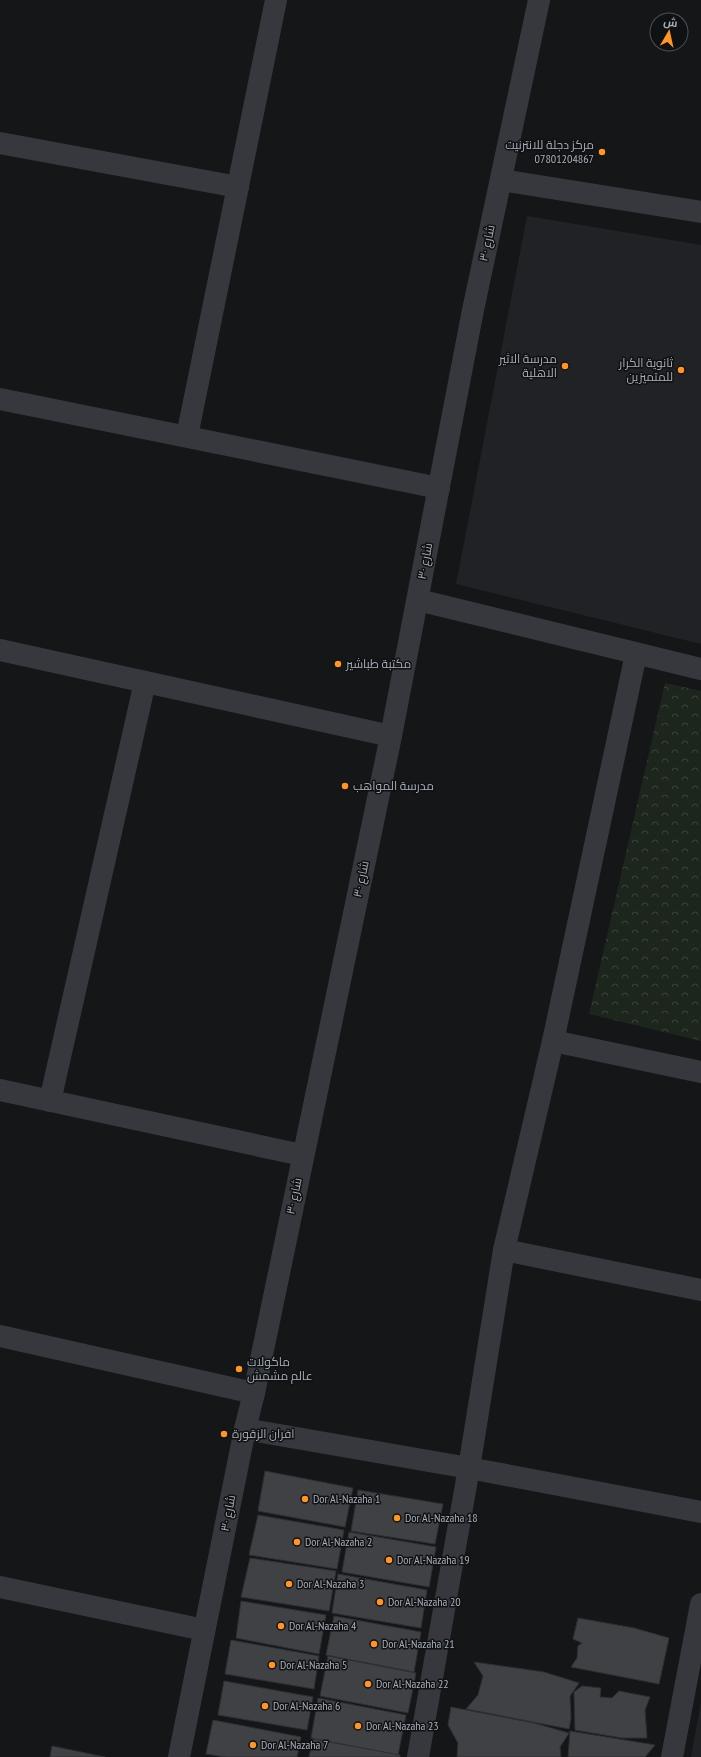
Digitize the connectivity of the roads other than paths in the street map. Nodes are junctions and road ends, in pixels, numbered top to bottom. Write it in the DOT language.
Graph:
graph roads {
  1 [pos="276,0"];
  2 [pos="539,0"];
  3 [pos="0,143"];
  4 [pos="501,180"];
  5 [pos="238,187"];
  6 [pos="701,212"];
  7 [pos="0,399"];
  8 [pos="187,436"];
  9 [pos="439,488"];
  10 [pos="418,600"];
  11 [pos="0,650"];
  12 [pos="636,654"];
  13 [pos="701,669"];
  14 [pos="145,682"];
  15 [pos="391,736"];
  16 [pos="552,1041"];
  17 [pos="701,1072"];
  18 [pos="0,1090"];
  19 [pos="50,1101"];
  20 [pos="302,1155"];
  21 [pos="504,1250"];
  22 [pos="701,1290"];
  23 [pos="0,1336"];
  24 [pos="254,1393"];
  25 [pos="245,1429"];
  26 [pos="469,1468"];
  27 [pos="701,1512"];
  28 [pos="0,1587"];
  29 [pos="701,1604"];
  30 [pos="204,1630"];
  31 [pos="179,1757"];
  32 [pos="418,1757"];
  33 [pos="672,1757"];
  1 -- 5 [label="street"];
  2 -- 4 [label="street, شارع ٣٠"];
  3 -- 5 [label="street"];
  4 -- 6 [label="street"];
  4 -- 9 [label="street, شارع ٣٠"];
  5 -- 8 [label="street"];
  7 -- 8 [label="street"];
  8 -- 9 [label="street"];
  9 -- 10 [label="street, شارع ٣٠"];
  10 -- 12 [label="street"];
  10 -- 15 [label="street, شارع ٣٠"];
  11 -- 14 [label="street"];
  12 -- 13 [label="street"];
  12 -- 16 [label="street"];
  14 -- 15 [label="street"];
  14 -- 19 [label="street"];
  15 -- 20 [label="street, شارع ٣٠"];
  16 -- 17 [label="street"];
  16 -- 21 [label="street"];
  18 -- 19 [label="street"];
  19 -- 20 [label="street"];
  20 -- 24 [label="street, شارع ٣٠"];
  21 -- 22 [label="street"];
  21 -- 26 [label="street"];
  23 -- 24 [label="street"];
  24 -- 25 [label="street, شارع ٣٠"];
  25 -- 26 [label="street"];
  25 -- 30 [label="street, شارع ٣٠"];
  26 -- 27 [label="street"];
  26 -- 32 [label="street"];
  28 -- 30 [label="street"];
  29 -- 33 [label="street"];
  30 -- 31 [label="street, شارع ٣٠"];
}
